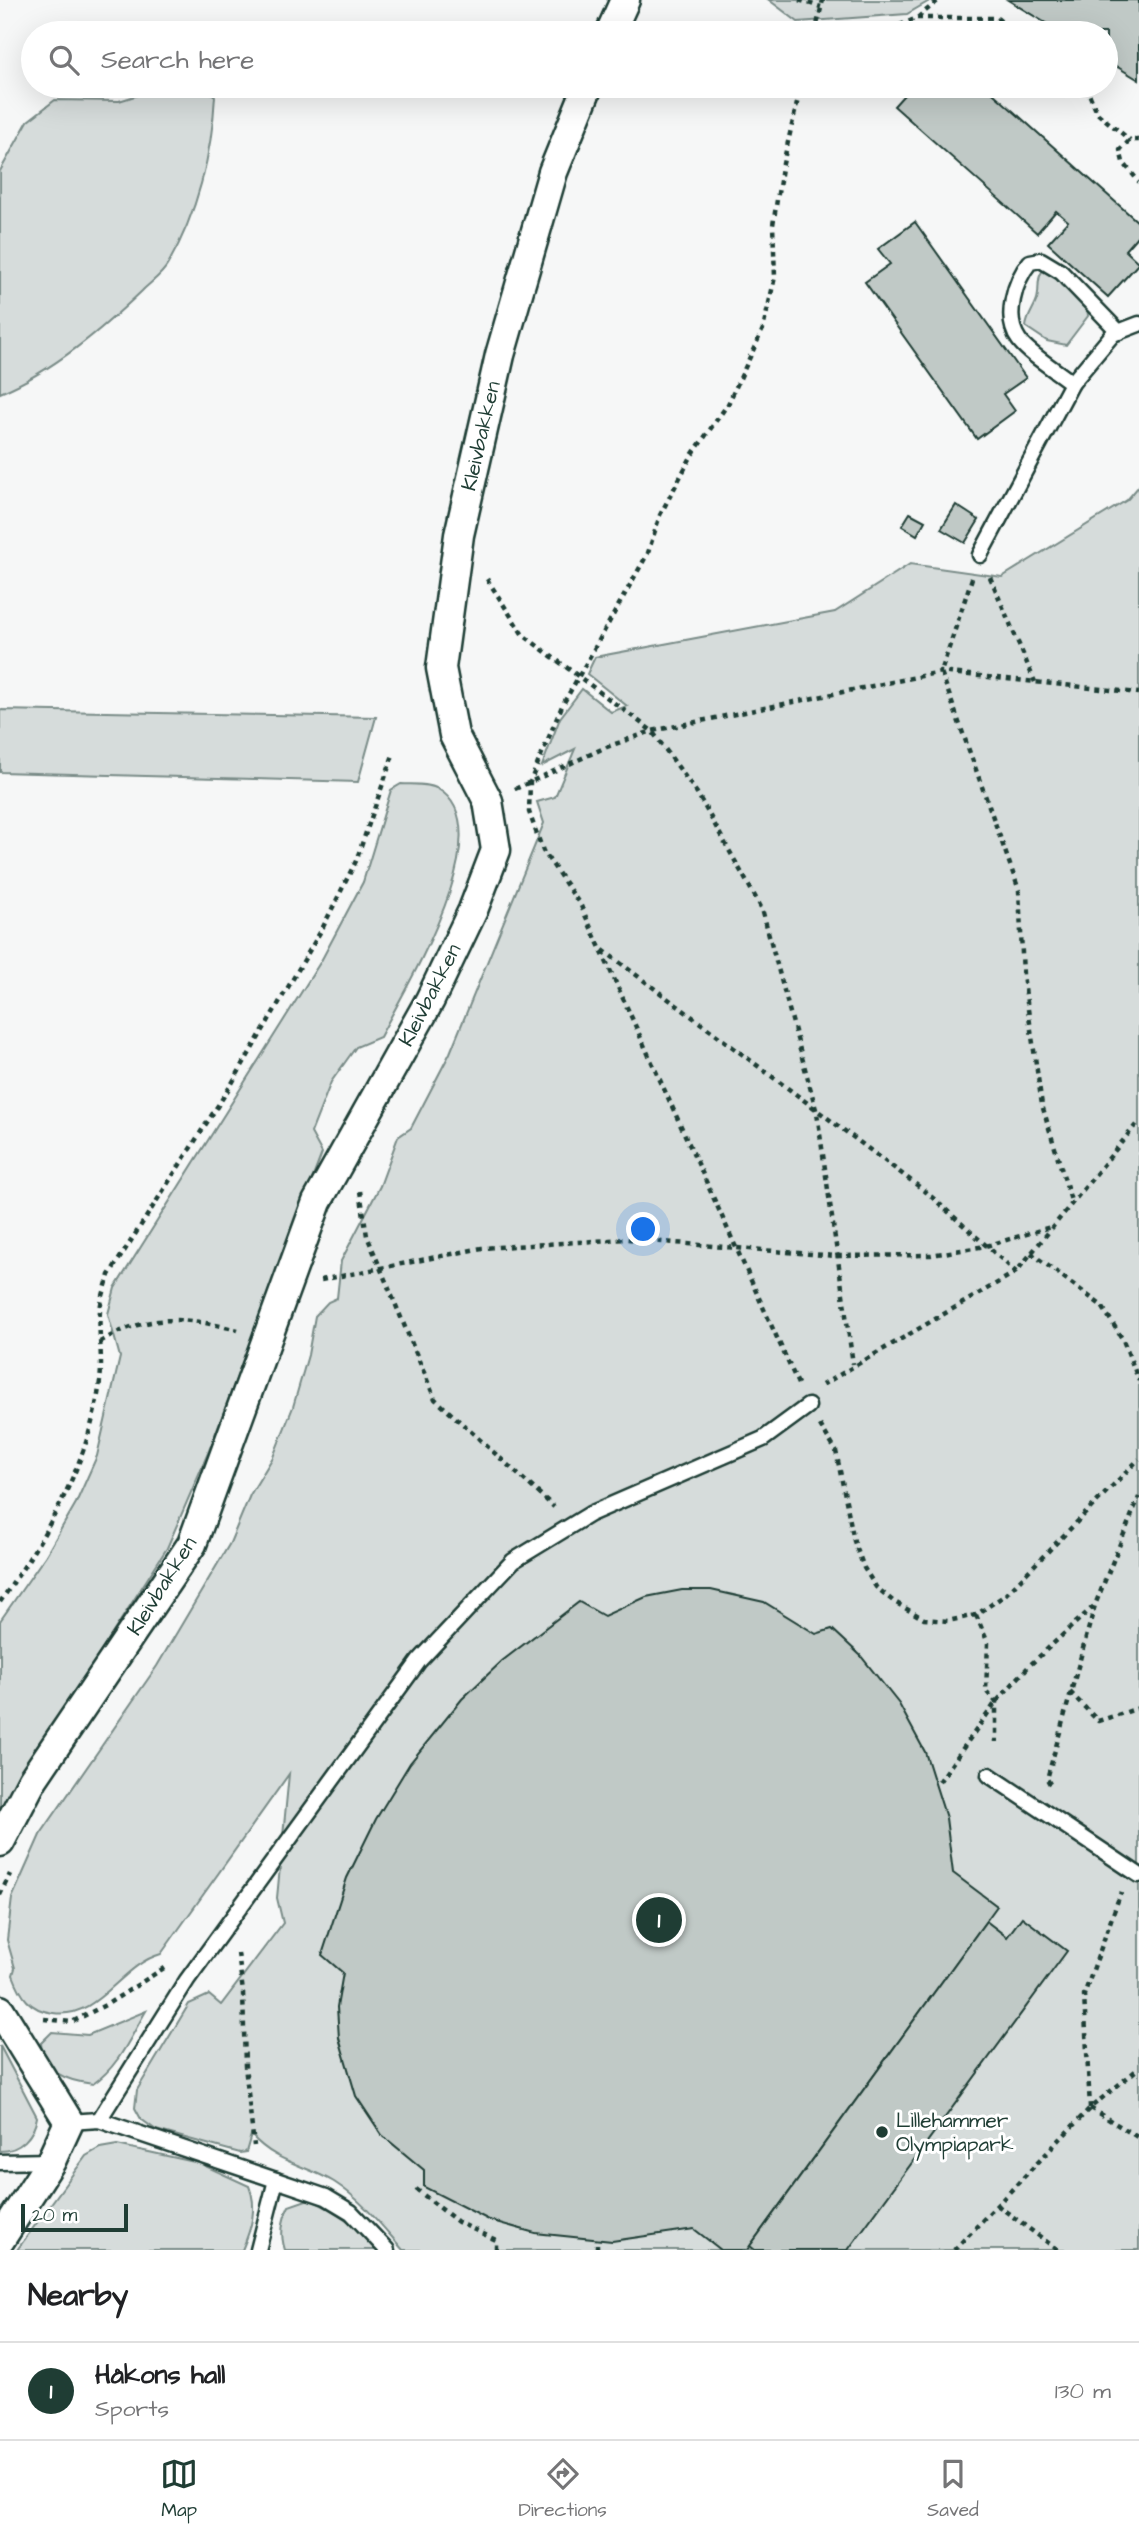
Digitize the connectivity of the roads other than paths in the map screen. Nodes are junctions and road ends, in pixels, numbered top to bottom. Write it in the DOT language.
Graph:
graph roads {
  1 [pos="625,0"];
  2 [pos="615,21"];
  3 [pos="583,98"];
  4 [pos="1139,324"];
  5 [pos="1119,332"];
  6 [pos="1072,383"];
  7 [pos="979,555"];
  8 [pos="808,1406"];
  9 [pos="989,1775"];
  10 [pos="0,1842"];
  11 [pos="1139,1875"];
  12 [pos="0,2010"];
  13 [pos="99,2120"];
  14 [pos="69,2122"];
  15 [pos="51,2161"];
  16 [pos="0,2162"];
  17 [pos="276,2179"];
  18 [pos="0,2240"];
  19 [pos="258,2250"];
  20 [pos="387,2250"];
  1 -- 2 [label="street"];
  3 -- 10 [label="street, Kleivbakken"];
  4 -- 5 [label="lane"];
  5 -- 6 [label="lane"];
  5 -- 6 [label="lane"];
  6 -- 7 [label="lane"];
  8 -- 13 [label="lane"];
  9 -- 11 [label="lane"];
  12 -- 14 [label="street"];
  13 -- 14 [label="lane"];
  13 -- 17 [label="lane"];
  14 -- 15 [label="street"];
  15 -- 16 [label="lane"];
  15 -- 18 [label="street"];
  17 -- 19 [label="lane"];
  17 -- 20 [label="lane"];
}
